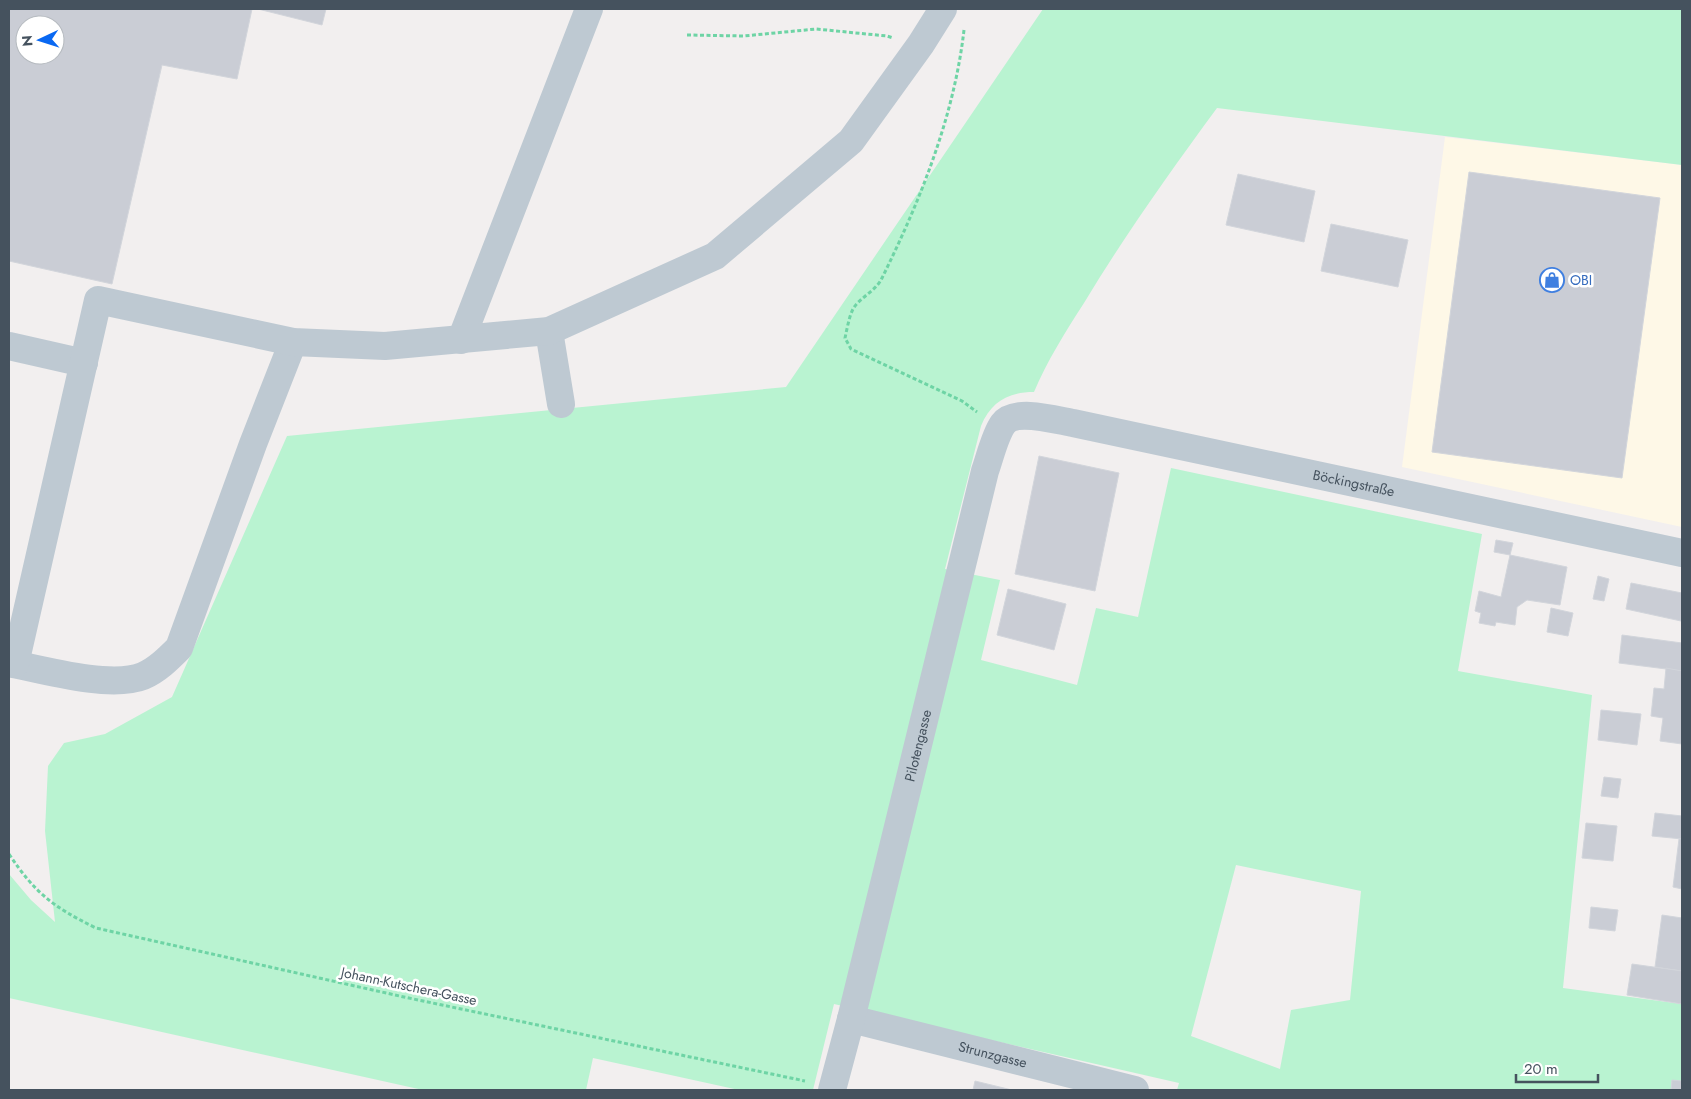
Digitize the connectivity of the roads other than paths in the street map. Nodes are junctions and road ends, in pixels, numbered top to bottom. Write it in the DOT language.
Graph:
graph roads {
  1 [pos="589,9"];
  2 [pos="943,9"];
  3 [pos="550,331"];
  4 [pos="461,340"];
  5 [pos="293,342"];
  6 [pos="9,346"];
  7 [pos="84,363"];
  8 [pos="562,404"];
  9 [pos="1012,421"];
  10 [pos="1682,553"];
  11 [pos="12,664"];
  12 [pos="851,1019"];
  13 [pos="832,1088"];
  14 [pos="1135,1090"];
  1 -- 4 [label="street"];
  2 -- 3 [label="street"];
  3 -- 4 [label="street"];
  3 -- 8 [label="street"];
  4 -- 5 [label="street"];
  5 -- 7 [label="street"];
  5 -- 11 [label="street"];
  6 -- 7 [label="street"];
  7 -- 11 [label="street"];
  9 -- 10 [label="street, Böckingstraße"];
  9 -- 12 [label="street, Pilotengasse"];
  12 -- 13 [label="street, Pilotengasse"];
  12 -- 14 [label="street, Strunzgasse"];
}
